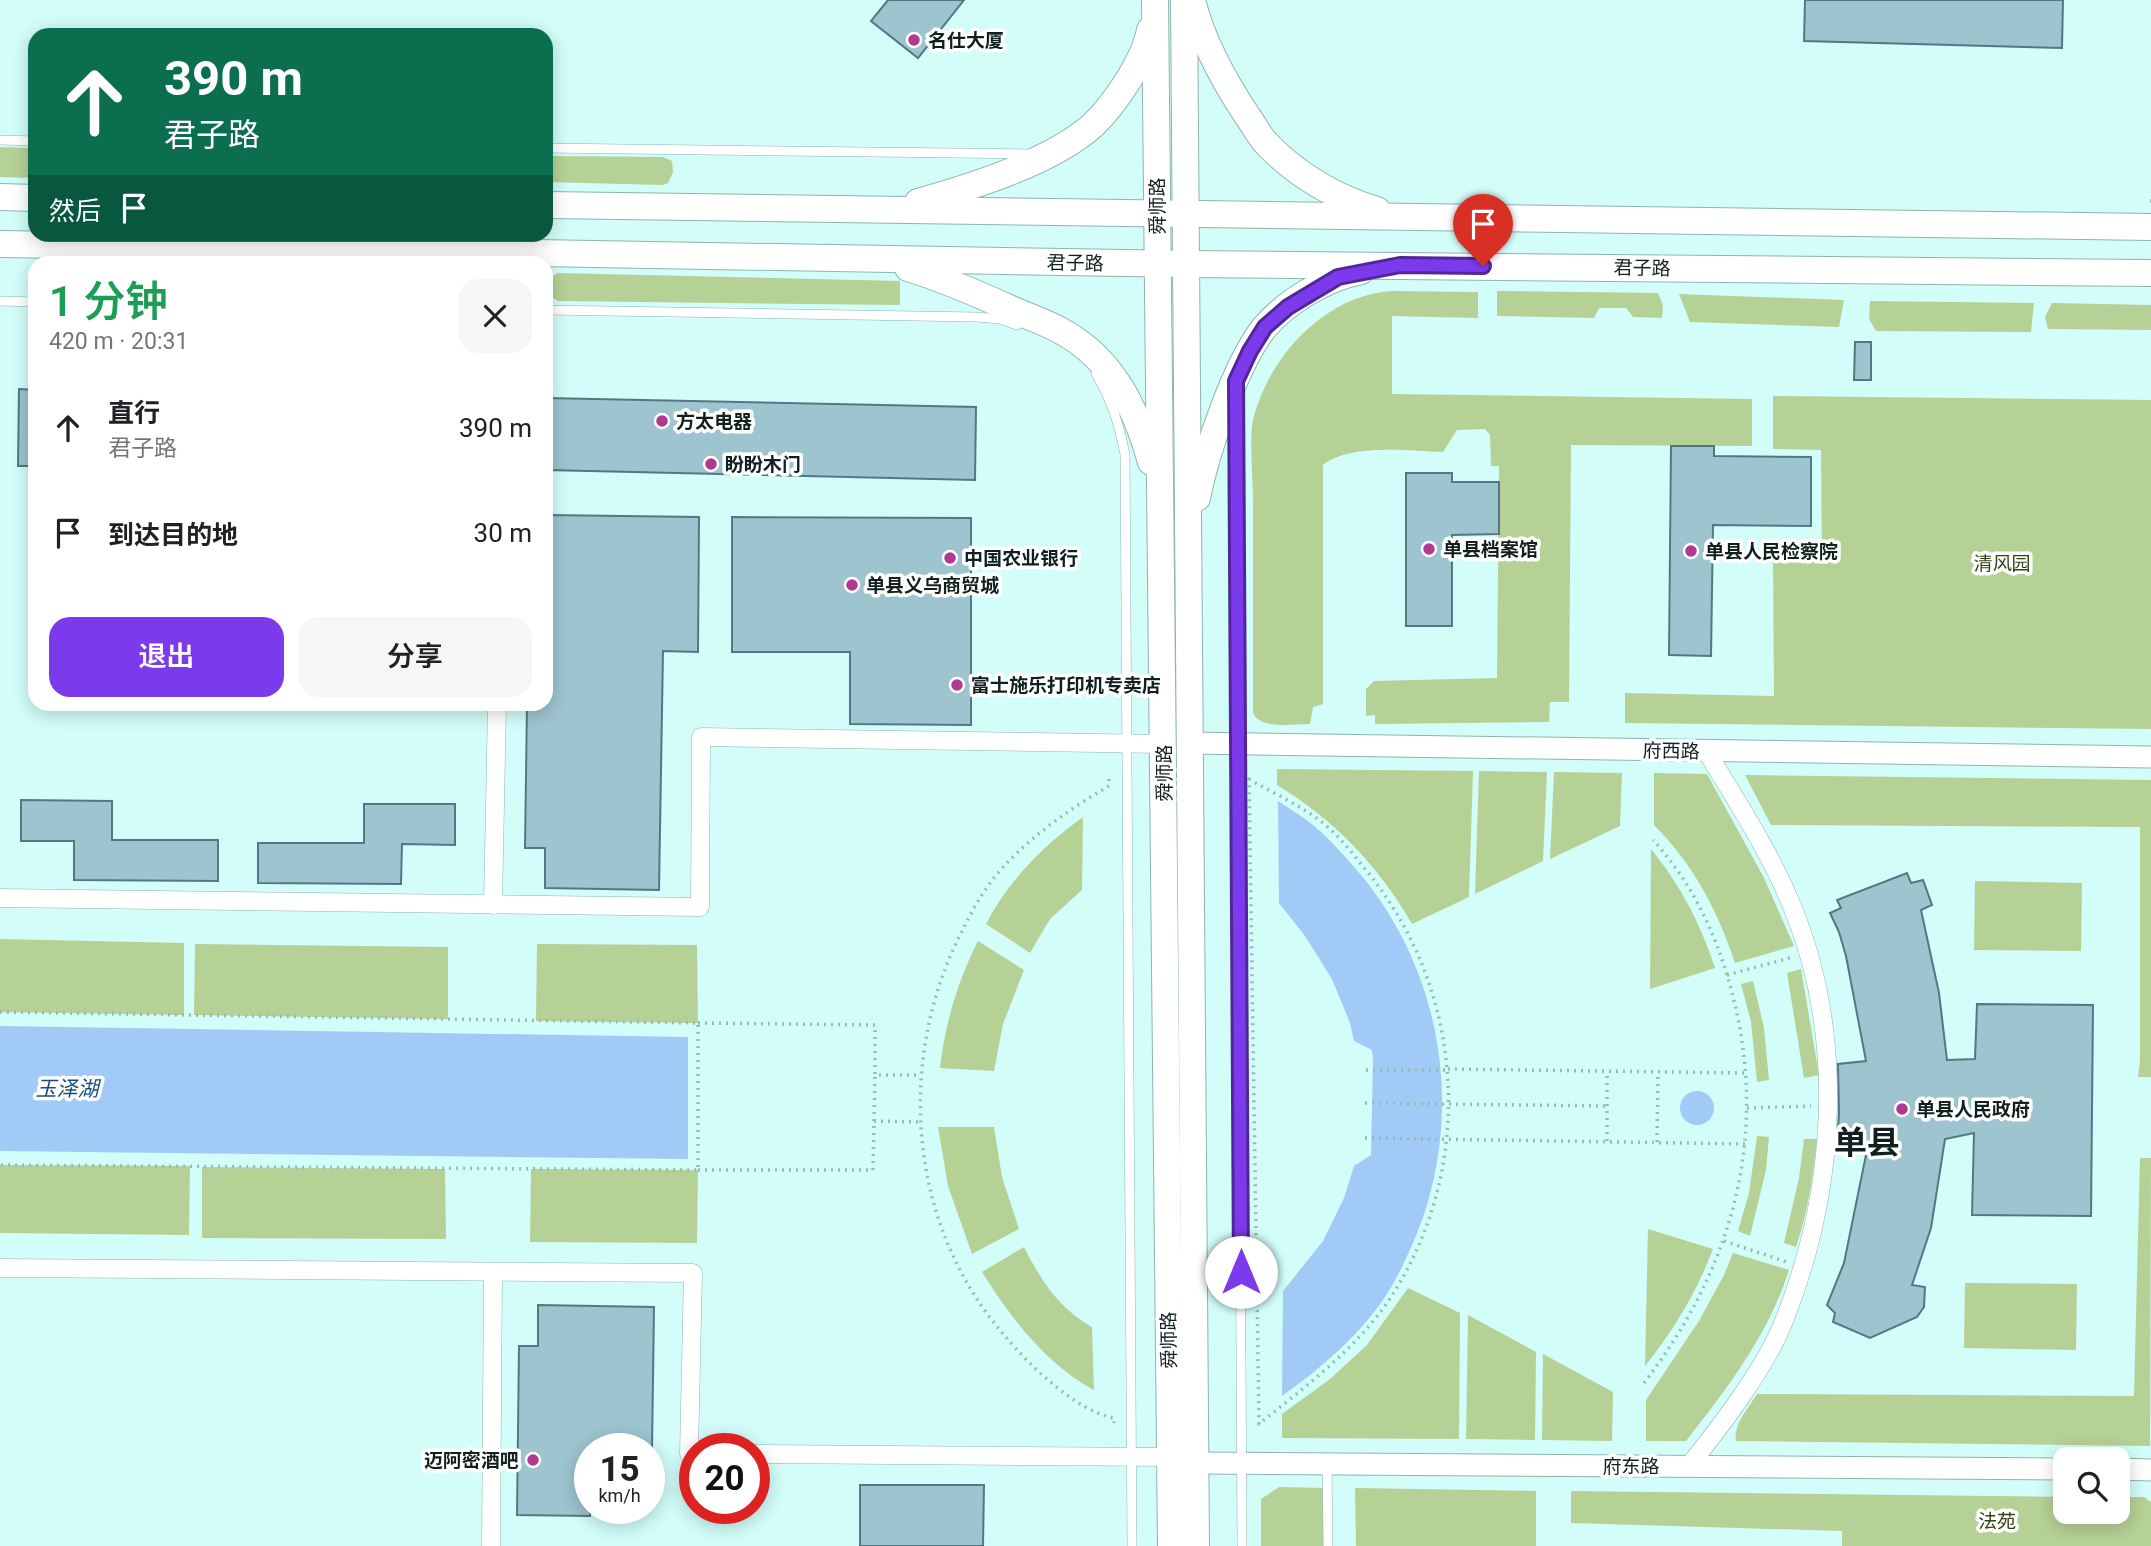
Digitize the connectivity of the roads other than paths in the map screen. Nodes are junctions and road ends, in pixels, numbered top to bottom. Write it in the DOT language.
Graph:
graph roads {
  1 [pos="1154,0"];
  2 [pos="1184,0"];
  3 [pos="1192,0"];
  4 [pos="0,140"];
  5 [pos="28,141"];
  6 [pos="553,148"];
  7 [pos="1048,155"];
  8 [pos="0,197"];
  9 [pos="28,198"];
  10 [pos="553,205"];
  11 [pos="881,209"];
  12 [pos="2151,210"];
  13 [pos="1157,213"];
  14 [pos="1186,213"];
  15 [pos="1395,216"];
  16 [pos="0,244"];
  17 [pos="433,256"];
  18 [pos="553,258"];
  19 [pos="880,260"];
  20 [pos="1157,264"];
  21 [pos="1186,264"];
  22 [pos="1400,265"];
  23 [pos="2151,273"];
  24 [pos="0,301"];
  25 [pos="28,302"];
  26 [pos="553,310"];
  27 [pos="1026,328"];
  28 [pos="1086,357"];
  29 [pos="1236,381"];
  30 [pos="1161,511"];
  31 [pos="1189,545"];
  32 [pos="497,711"];
  33 [pos="1190,743"];
  34 [pos="1164,744"];
  35 [pos="1707,752"];
  36 [pos="2151,757"];
  37 [pos="0,898"];
  38 [pos="493,905"];
  39 [pos="0,1268"];
  40 [pos="493,1272"];
  41 [pos="689,1433"];
  42 [pos="770,1454"];
  43 [pos="1170,1457"];
  44 [pos="1196,1463"];
  45 [pos="1241,1464"];
  46 [pos="1327,1465"];
  47 [pos="1688,1467"];
  48 [pos="2053,1469"];
  49 [pos="2130,1469"];
  50 [pos="2151,1470"];
  51 [pos="491,1546"];
  52 [pos="1132,1546"];
  53 [pos="1171,1546"];
  54 [pos="1196,1546"];
  55 [pos="1242,1546"];
  56 [pos="1328,1546"];
  1 -- 7 [label="main road"];
  1 -- 13 [label="main road, 舜师路"];
  2 -- 14 [label="main road, 舜师路"];
  3 -- 15 [label="main road"];
  4 -- 5 [label="lane"];
  6 -- 7 [label="lane"];
  7 -- 11 [label="main road"];
  8 -- 9 [label="main road"];
  10 -- 11 [label="main road"];
  11 -- 13 [label="main road"];
  12 -- 15 [label="main road"];
  13 -- 14 [label="main road"];
  13 -- 20 [label="main road, 舜师路"];
  14 -- 15 [label="main road"];
  14 -- 21 [label="main road, 舜师路"];
  16 -- 17 [label="main road, 君子路"];
  18 -- 19 [label="main road, 君子路"];
  19 -- 20 [label="main road, 君子路"];
  19 -- 28 [label="main road"];
  20 -- 21 [label="main road, 君子路"];
  20 -- 30 [label="main road, 舜师路"];
  21 -- 22 [label="main road, 君子路"];
  21 -- 31 [label="main road, 舜师路"];
  22 -- 23 [label="main road, 君子路"];
  22 -- 29 [label="main road"];
  24 -- 25 [label="lane"];
  26 -- 27 [label="lane"];
  28 -- 30 [label="main road"];
  28 -- 52 [label="lane"];
  29 -- 31 [label="main road"];
  29 -- 45 [label="lane"];
  30 -- 34 [label="main road, 舜师路"];
  31 -- 33 [label="main road, 舜师路"];
  32 -- 38 [label="street"];
  33 -- 35 [label="street, 府西路"];
  33 -- 44 [label="main road, 舜师路"];
  34 -- 38 [label="street"];
  34 -- 43 [label="main road, 舜师路"];
  35 -- 36 [label="street, 府西路"];
  35 -- 47 [label="street"];
  37 -- 38 [label="street"];
  39 -- 40 [label="street"];
  40 -- 41 [label="street"];
  40 -- 51 [label="street"];
  42 -- 43 [label="street"];
  43 -- 53 [label="main road, 舜师路"];
  44 -- 45 [label="street, 府东路"];
  44 -- 54 [label="main road, 舜师路"];
  45 -- 46 [label="street, 府东路"];
  45 -- 55 [label="lane"];
  46 -- 47 [label="street, 府东路"];
  46 -- 56 [label="lane"];
  47 -- 48 [label="street, 府东路"];
  49 -- 50 [label="street"];
}
